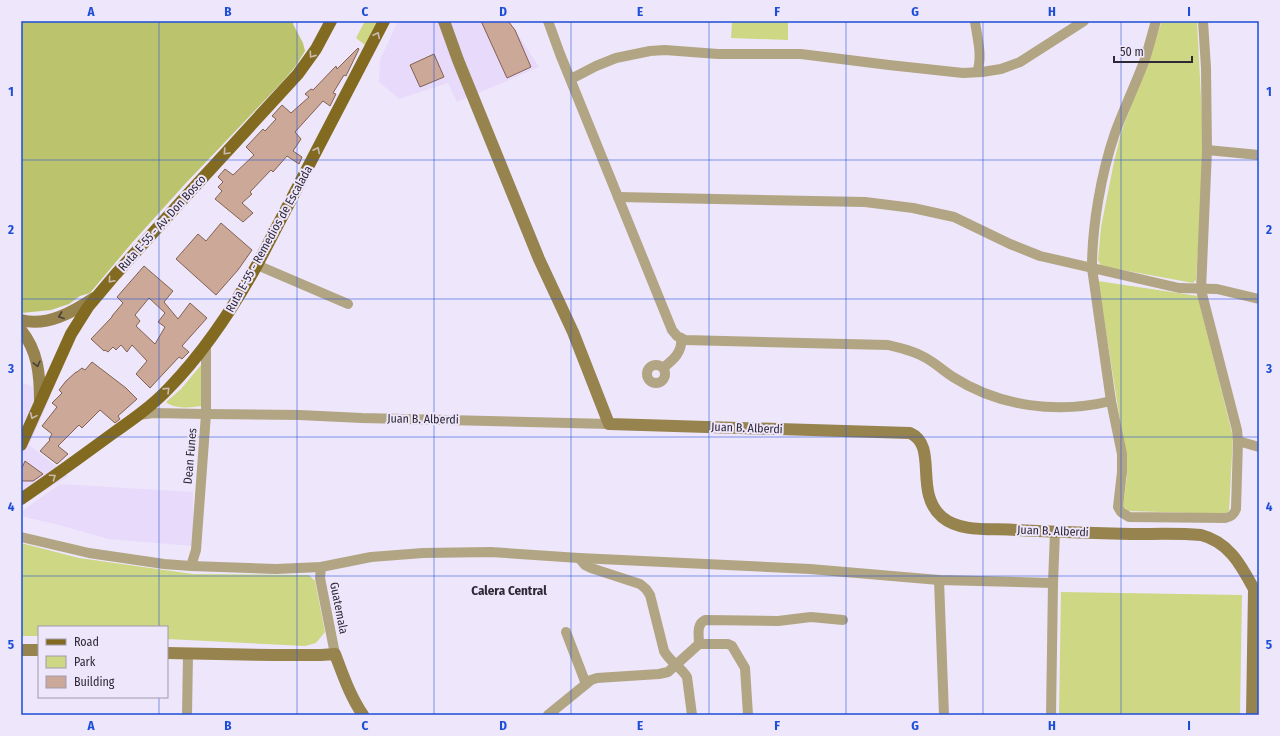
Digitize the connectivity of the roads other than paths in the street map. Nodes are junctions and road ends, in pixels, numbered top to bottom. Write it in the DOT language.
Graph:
graph roads {
  1 [pos="331,21"];
  2 [pos="384,21"];
  3 [pos="444,21"];
  4 [pos="452,21"];
  5 [pos="975,21"];
  6 [pos="1084,21"];
  7 [pos="1156,21"];
  8 [pos="1203,21"];
  9 [pos="548,22"];
  10 [pos="453,46"];
  11 [pos="977,72"];
  12 [pos="571,79"];
  13 [pos="1207,150"];
  14 [pos="1259,155"];
  15 [pos="618,197"];
  16 [pos="257,265"];
  17 [pos="1092,268"];
  18 [pos="1201,290"];
  19 [pos="95,298"];
  20 [pos="1259,299"];
  21 [pos="348,304"];
  22 [pos="21,320"];
  23 [pos="21,330"];
  24 [pos="681,338"];
  25 [pos="206,347"];
  26 [pos="663,368"];
  27 [pos="40,401"];
  28 [pos="1111,401"];
  29 [pos="206,414"];
  30 [pos="138,415"];
  31 [pos="610,424"];
  32 [pos="1238,441"];
  33 [pos="21,445"];
  34 [pos="1259,447"];
  35 [pos="21,499"];
  36 [pos="1055,532"];
  37 [pos="21,537"];
  38 [pos="579,558"];
  39 [pos="191,566"];
  40 [pos="321,567"];
  41 [pos="939,580"];
  42 [pos="1053,583"];
  43 [pos="1256,594"];
  44 [pos="843,620"];
  45 [pos="566,632"];
  46 [pos="1256,642"];
  47 [pos="699,644"];
  48 [pos="21,650"];
  49 [pos="38,650"];
  50 [pos="168,653"];
  51 [pos="188,654"];
  52 [pos="335,654"];
  53 [pos="676,665"];
  54 [pos="586,684"];
  55 [pos="187,715"];
  56 [pos="363,715"];
  57 [pos="548,715"];
  58 [pos="692,715"];
  59 [pos="748,715"];
  60 [pos="944,715"];
  61 [pos="1051,715"];
  62 [pos="1252,715"];
  1 -- 19 [label="main road, Ruta E-55 - Av. Don Bosco, one-way"];
  16 -- 2 [label="main road, Ruta E-55 - Remedios de Escalada, one-way"];
  3 -- 10 [label="street"];
  4 -- 10 [label="street"];
  5 -- 11 [label="street"];
  6 -- 11 [label="street"];
  7 -- 17 [label="street"];
  8 -- 13 [label="street"];
  9 -- 12 [label="street"];
  10 -- 31 [label="street"];
  11 -- 12 [label="street"];
  12 -- 15 [label="street"];
  13 -- 14 [label="street"];
  13 -- 18 [label="street"];
  15 -- 17 [label="street"];
  15 -- 24 [label="street"];
  16 -- 21 [label="street"];
  16 -- 25 [label="main road, Ruta E-55 - Remedios de Escalada"];
  17 -- 18 [label="street"];
  17 -- 28 [label="street"];
  18 -- 20 [label="street"];
  18 -- 32 [label="street"];
  19 -- 22 [label="street, one-way"];
  19 -- 27 [label="main road, Ruta E-55 - Av. Don Bosco"];
  23 -- 27 [label="street, one-way"];
  24 -- 26 [label="street"];
  24 -- 28 [label="street"];
  25 -- 29 [label="street, Dean Funes"];
  30 -- 25 [label="main road, Ruta E-55 - Remedios de Escalada, one-way"];
  27 -- 33 [label="main road, Ruta E-55 - Av. Don Bosco, one-way"];
  28 -- 32 [label="street"];
  29 -- 30 [label="street, Juan B. Alberdi"];
  29 -- 31 [label="street, Juan B. Alberdi"];
  29 -- 39 [label="street, Dean Funes"];
  35 -- 30 [label="main road, Ruta E-55 - Remedios de Escalada, one-way"];
  31 -- 36 [label="street, Juan B. Alberdi"];
  32 -- 34 [label="street"];
  36 -- 42 [label="street"];
  36 -- 43 [label="street, Juan B. Alberdi"];
  37 -- 39 [label="street"];
  38 -- 40 [label="street"];
  38 -- 41 [label="street"];
  38 -- 53 [label="street"];
  39 -- 40 [label="street"];
  40 -- 52 [label="street, Guatemala"];
  41 -- 42 [label="street"];
  41 -- 60 [label="street"];
  42 -- 61 [label="street"];
  43 -- 46 [label="street"];
  44 -- 47 [label="street"];
  45 -- 54 [label="street"];
  46 -- 62 [label="street"];
  47 -- 53 [label="street"];
  47 -- 59 [label="street"];
  48 -- 49 [label="street"];
  50 -- 51 [label="street"];
  51 -- 52 [label="street"];
  51 -- 55 [label="street"];
  52 -- 56 [label="street"];
  53 -- 54 [label="street"];
  53 -- 58 [label="street"];
  54 -- 57 [label="street"];
}
